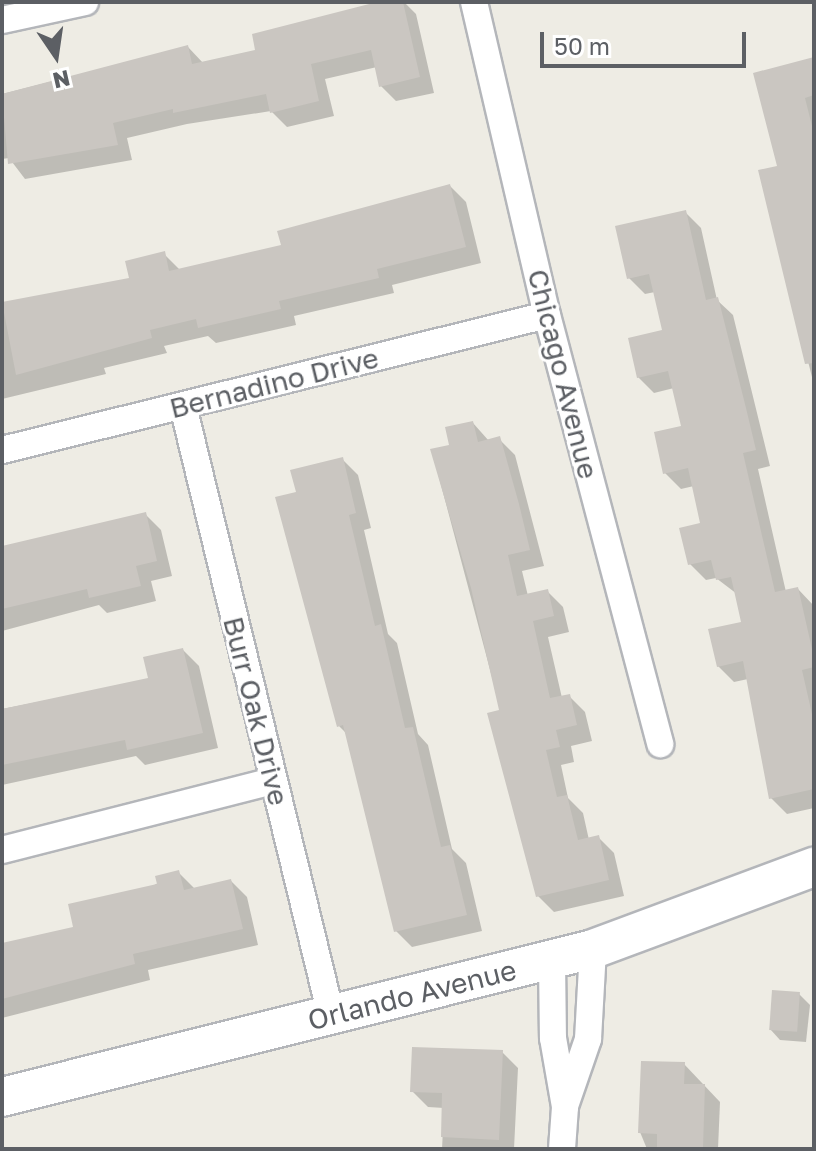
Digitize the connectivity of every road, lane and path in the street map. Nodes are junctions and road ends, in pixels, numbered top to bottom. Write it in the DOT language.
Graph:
graph roads {
  1 [pos="85,2"];
  2 [pos="474,2"];
  3 [pos="2,20"];
  4 [pos="547,315"];
  5 [pos="183,406"];
  6 [pos="2,450"];
  7 [pos="660,744"];
  8 [pos="273,781"];
  9 [pos="2,850"];
  10 [pos="814,867"];
  11 [pos="593,949"];
  12 [pos="552,960"];
  13 [pos="331,1015"];
  14 [pos="2,1097"];
  15 [pos="565,1107"];
  16 [pos="562,1149"];
  1 -- 3 [label="street"];
  2 -- 4 [label="street, Chicago Avenue"];
  4 -- 5 [label="street, Bernadino Drive"];
  4 -- 7 [label="street, Chicago Avenue"];
  5 -- 6 [label="street, Bernadino Drive"];
  5 -- 8 [label="street, Burr Oak Drive"];
  8 -- 9 [label="street"];
  8 -- 13 [label="street, Burr Oak Drive"];
  10 -- 11 [label="street, Orlando Avenue"];
  11 -- 12 [label="street, Orlando Avenue"];
  11 -- 15 [label="street"];
  12 -- 13 [label="street, Orlando Avenue"];
  12 -- 15 [label="street"];
  13 -- 14 [label="street, Orlando Avenue"];
  15 -- 16 [label="street"];
}
